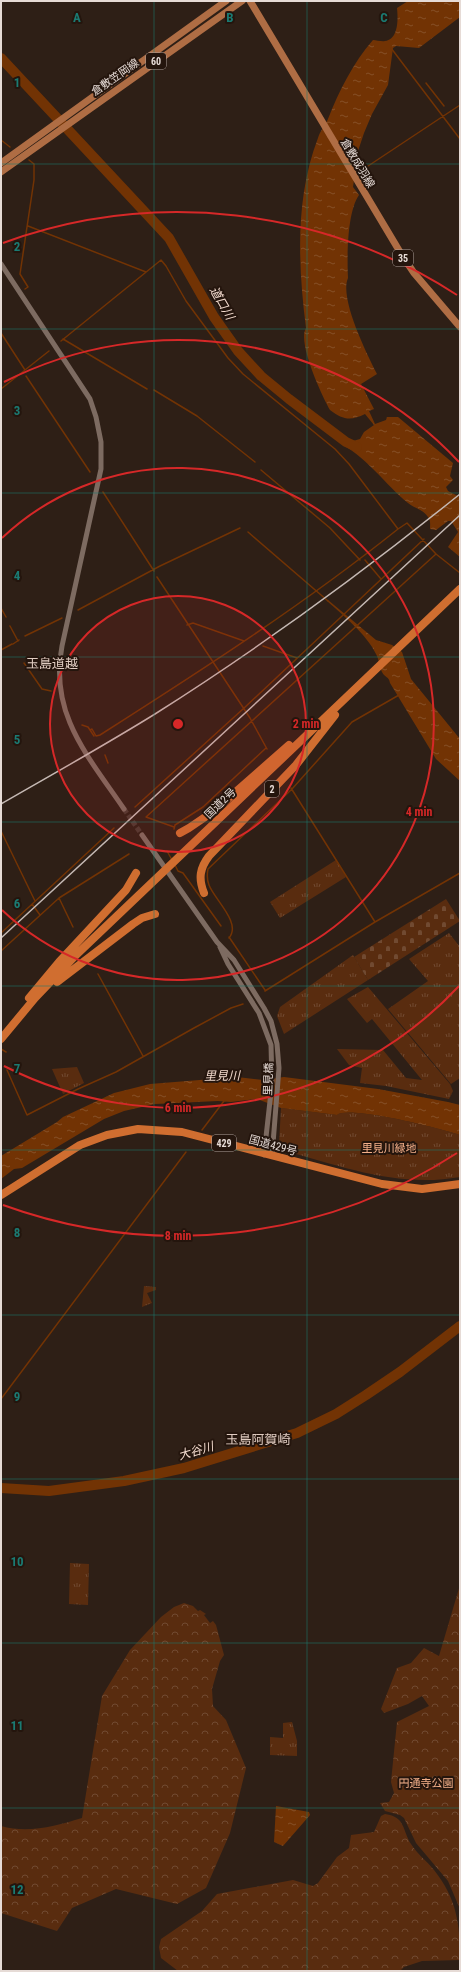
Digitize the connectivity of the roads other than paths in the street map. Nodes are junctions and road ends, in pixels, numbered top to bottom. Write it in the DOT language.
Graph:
graph roads {
  1 [pos="226,1"];
  2 [pos="242,1"];
  3 [pos="250,1"];
  4 [pos="69,119"];
  5 [pos="55,129"];
  6 [pos="1,163"];
  7 [pos="1,172"];
  8 [pos="1,264"];
  9 [pos="460,327"];
  10 [pos="460,589"];
  11 [pos="356,689"];
  12 [pos="326,717"];
  13 [pos="124,808"];
  14 [pos="180,833"];
  15 [pos="142,835"];
  16 [pos="136,873"];
  17 [pos="204,893"];
  18 [pos="155,914"];
  19 [pos="217,942"];
  20 [pos="35,998"];
  21 [pos="1,1038"];
  22 [pos="269,1153"];
  23 [pos="460,1184"];
  24 [pos="1,1194"];
  1 -- 4 [label="main road, 倉敷笠岡線 / 60"];
  2 -- 4 [label="main road, 倉敷笠岡線 / 60"];
  3 -- 9 [label="main road, 倉敷成羽線 / 35"];
  4 -- 5 [label="main road, 倉敷笠岡線 / 60"];
  5 -- 6 [label="main road, 倉敷笠岡線 / 60"];
  5 -- 7 [label="main road, 倉敷笠岡線 / 60"];
  8 -- 13 [label="street"];
  10 -- 11 [label="highway, 国道2号 / 2"];
  11 -- 12 [label="highway, 国道2号 / 2"];
  11 -- 17 [label="highway, 2"];
  12 -- 14 [label="highway, 2"];
  12 -- 20 [label="highway, 国道2号 / 2"];
  15 -- 19 [label="street"];
  16 -- 21 [label="highway, 2"];
  18 -- 20 [label="highway, 2"];
  19 -- 22 [label="street, 里見橋"];
  19 -- 22 [label="street, 里見橋"];
  20 -- 21 [label="highway, 国道2号 / 2"];
  22 -- 23 [label="highway, 国道429号 / 429"];
  22 -- 24 [label="highway, 国道429号 / 429"];
}
